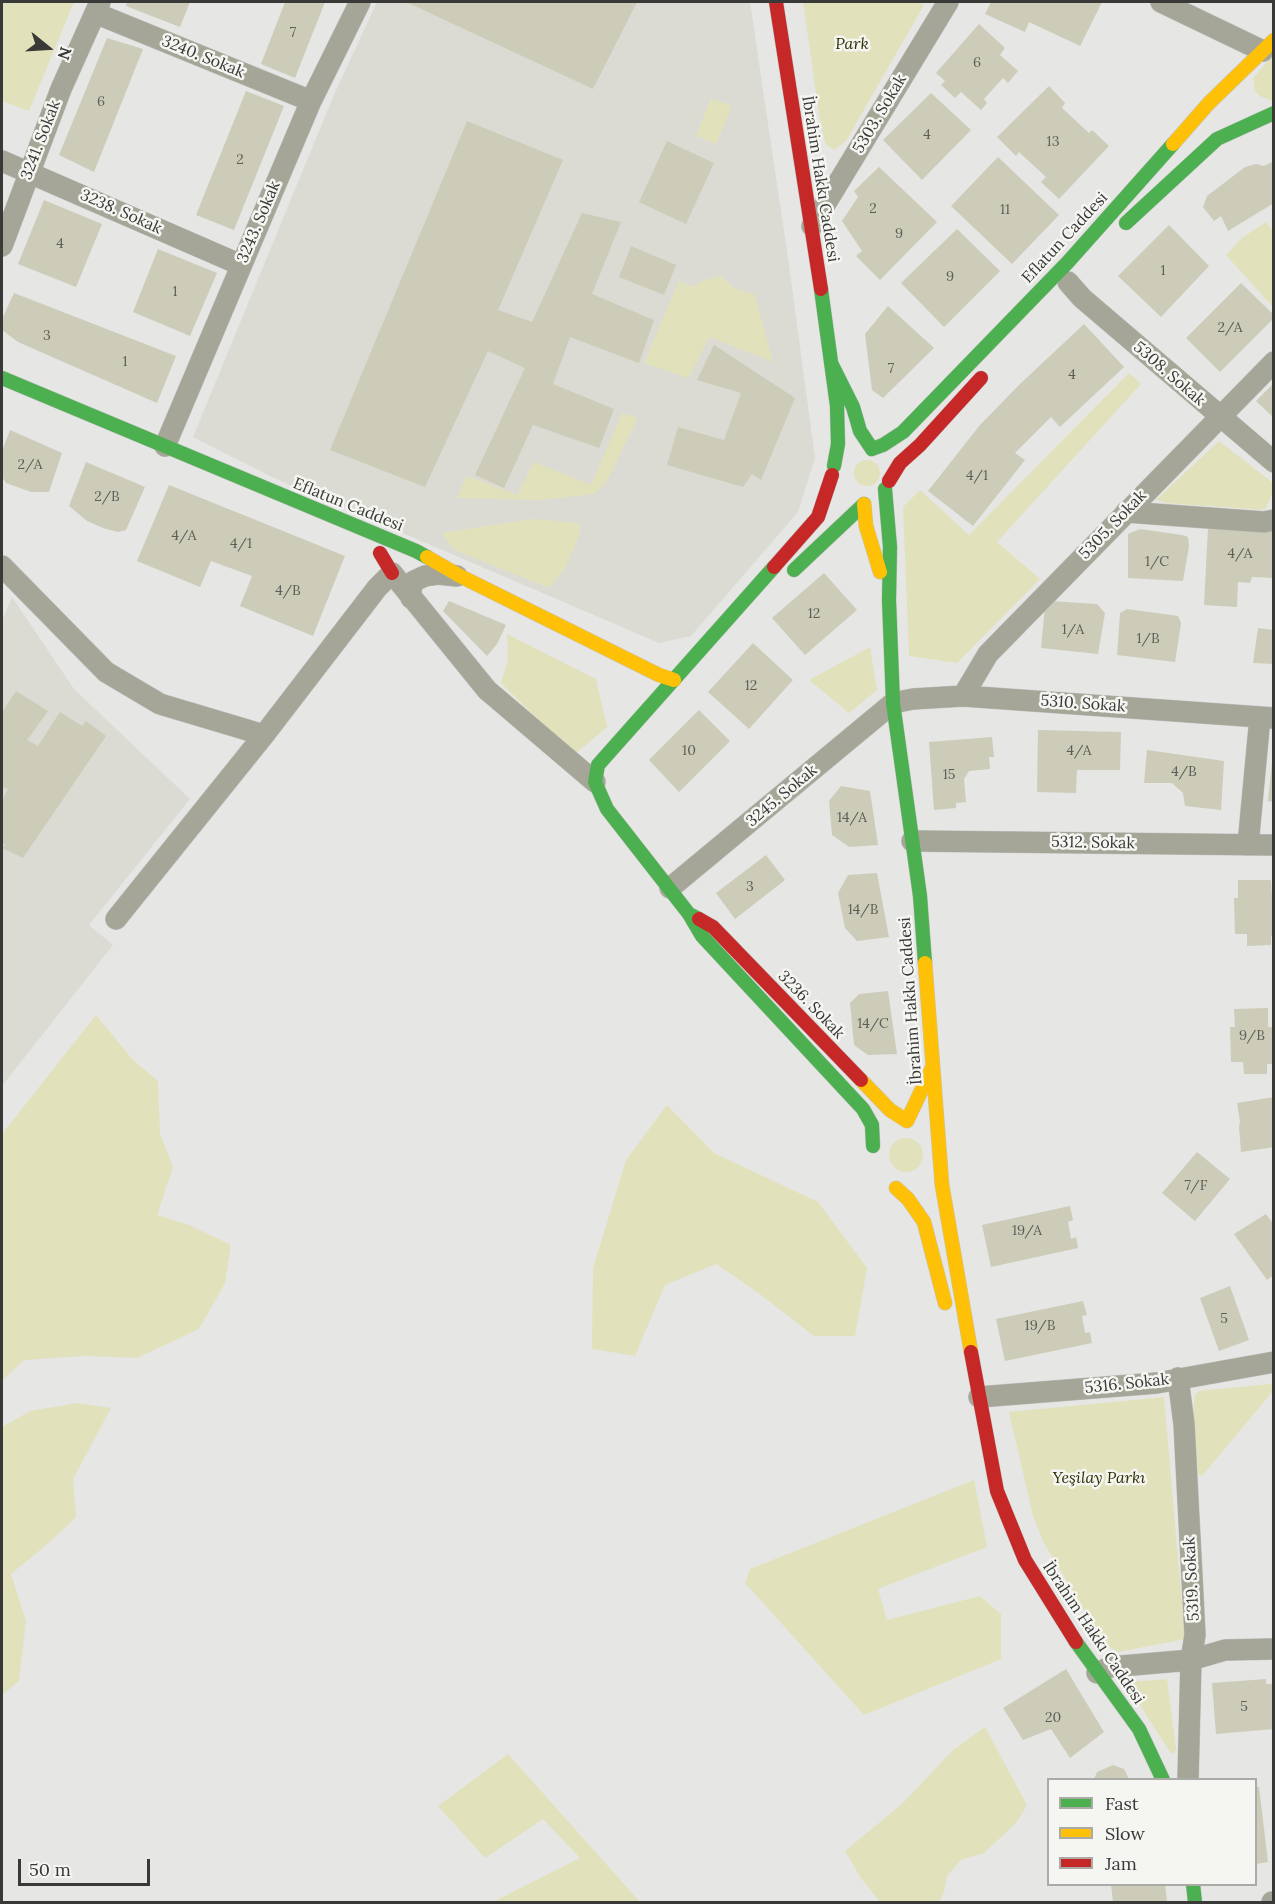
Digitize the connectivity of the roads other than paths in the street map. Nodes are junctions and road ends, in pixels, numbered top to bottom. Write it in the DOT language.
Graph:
graph roads {
  1 [pos="360,2"];
  2 [pos="776,2"];
  3 [pos="948,2"];
  4 [pos="1161,2"];
  5 [pos="98,7"];
  6 [pos="1268,45"];
  7 [pos="1242,70"];
  8 [pos="1242,93"];
  9 [pos="310,101"];
  10 [pos="1265,112"];
  11 [pos="1267,134"];
  12 [pos="1217,139"];
  13 [pos="2,160"];
  14 [pos="29,171"];
  15 [pos="812,226"];
  16 [pos="1116,233"];
  17 [pos="2,246"];
  18 [pos="241,265"];
  19 [pos="1068,282"];
  20 [pos="1274,362"];
  21 [pos="831,363"];
  22 [pos="990,368"];
  23 [pos="2,378"];
  24 [pos="1219,416"];
  25 [pos="62,418"];
  26 [pos="165,446"];
  27 [pos="872,449"];
  28 [pos="1274,462"];
  29 [pos="833,470"];
  30 [pos="887,485"];
  31 [pos="864,504"];
  32 [pos="1126,512"];
  33 [pos="302,518"];
  34 [pos="1274,520"];
  35 [pos="416,551"];
  36 [pos="2,566"];
  37 [pos="392,573"];
  38 [pos="460,576"];
  39 [pos="786,578"];
  40 [pos="411,598"];
  41 [pos="889,600"];
  42 [pos="745,620"];
  43 [pos="674,680"];
  44 [pos="963,696"];
  45 [pos="893,703"];
  46 [pos="1267,717"];
  47 [pos="264,735"];
  48 [pos="595,782"];
  49 [pos="912,842"];
  50 [pos="1248,845"];
  51 [pos="1274,845"];
  52 [pos="670,888"];
  53 [pos="689,914"];
  54 [pos="116,919"];
  55 [pos="933,1066"];
  56 [pos="917,1125"];
  57 [pos="939,1147"];
  58 [pos="950,1321"];
  59 [pos="955,1343"];
  60 [pos="1274,1362"];
  61 [pos="1178,1378"];
  62 [pos="979,1397"];
  63 [pos="1274,1648"];
  64 [pos="1191,1660"];
  65 [pos="1097,1673"];
  66 [pos="1163,1778"];
  67 [pos="1188,1778"];
  1 -- 9 [label="street, 3243. Sokak"];
  2 -- 15 [label="street, İbrahim Hakkı Caddesi"];
  3 -- 15 [label="street, 5303. Sokak"];
  4 -- 6 [label="street"];
  5 -- 9 [label="street, 3240. Sokak"];
  5 -- 14 [label="street, 3241. Sokak"];
  6 -- 7 [label="street, Eflatun Caddesi"];
  7 -- 8 [label="street"];
  7 -- 27 [label="street, Eflatun Caddesi"];
  9 -- 18 [label="street, 3243. Sokak"];
  10 -- 11 [label="street"];
  10 -- 12 [label="street, Eflatun Caddesi"];
  11 -- 12 [label="street"];
  12 -- 16 [label="street, Eflatun Caddesi"];
  13 -- 14 [label="street, 3238. Sokak"];
  14 -- 17 [label="street, 3241. Sokak"];
  14 -- 18 [label="street, 3238. Sokak"];
  15 -- 21 [label="street, İbrahim Hakkı Caddesi"];
  18 -- 26 [label="street, 3243. Sokak"];
  19 -- 24 [label="street, 5308. Sokak"];
  20 -- 24 [label="street, 5305. Sokak"];
  21 -- 27 [label="street"];
  21 -- 29 [label="street, İbrahim Hakkı Caddesi"];
  22 -- 30 [label="street"];
  23 -- 26 [label="street, Eflatun Caddesi"];
  24 -- 28 [label="street, 5308. Sokak"];
  24 -- 32 [label="street, 5305. Sokak"];
  25 -- 33 [label="street, Eflatun Caddesi"];
  26 -- 35 [label="street, Eflatun Caddesi"];
  27 -- 29 [label="street"];
  27 -- 30 [label="street"];
  29 -- 31 [label="street"];
  29 -- 43 [label="street"];
  30 -- 31 [label="street"];
  30 -- 41 [label="street"];
  31 -- 39 [label="street"];
  31 -- 41 [label="street"];
  32 -- 34 [label="street"];
  32 -- 44 [label="street, 5305. Sokak"];
  35 -- 37 [label="street"];
  35 -- 38 [label="street, Eflatun Caddesi"];
  36 -- 47 [label="street"];
  37 -- 40 [label="street"];
  37 -- 47 [label="street"];
  38 -- 40 [label="street"];
  38 -- 43 [label="street, Eflatun Caddesi"];
  40 -- 48 [label="street"];
  41 -- 45 [label="street, İbrahim Hakkı Caddesi"];
  42 -- 43 [label="street"];
  43 -- 48 [label="street"];
  44 -- 45 [label="street, 5310. Sokak"];
  44 -- 46 [label="street, 5310. Sokak"];
  45 -- 49 [label="street, İbrahim Hakkı Caddesi"];
  45 -- 52 [label="street, 3245. Sokak"];
  46 -- 50 [label="street"];
  47 -- 54 [label="street"];
  48 -- 52 [label="street, 3236. Sokak"];
  49 -- 50 [label="street, 5312. Sokak"];
  49 -- 55 [label="street, İbrahim Hakkı Caddesi"];
  50 -- 51 [label="street, 5312. Sokak"];
  52 -- 53 [label="street, 3236. Sokak"];
  53 -- 56 [label="street, 3236. Sokak"];
  53 -- 56 [label="street, 3236. Sokak"];
  55 -- 56 [label="street"];
  55 -- 57 [label="street, İbrahim Hakkı Caddesi"];
  56 -- 57 [label="street, 3236. Sokak"];
  57 -- 58 [label="street"];
  57 -- 62 [label="street, İbrahim Hakkı Caddesi"];
  59 -- 62 [label="street, İbrahim Hakkı Caddesi"];
  60 -- 61 [label="street, 5316. Sokak"];
  61 -- 62 [label="street, 5316. Sokak"];
  61 -- 64 [label="street, 5319. Sokak"];
  62 -- 65 [label="street, İbrahim Hakkı Caddesi"];
  63 -- 64 [label="street"];
  64 -- 65 [label="street"];
  64 -- 67 [label="street, 5319. Sokak"];
  65 -- 66 [label="street, İbrahim Hakkı Caddesi"];
}
